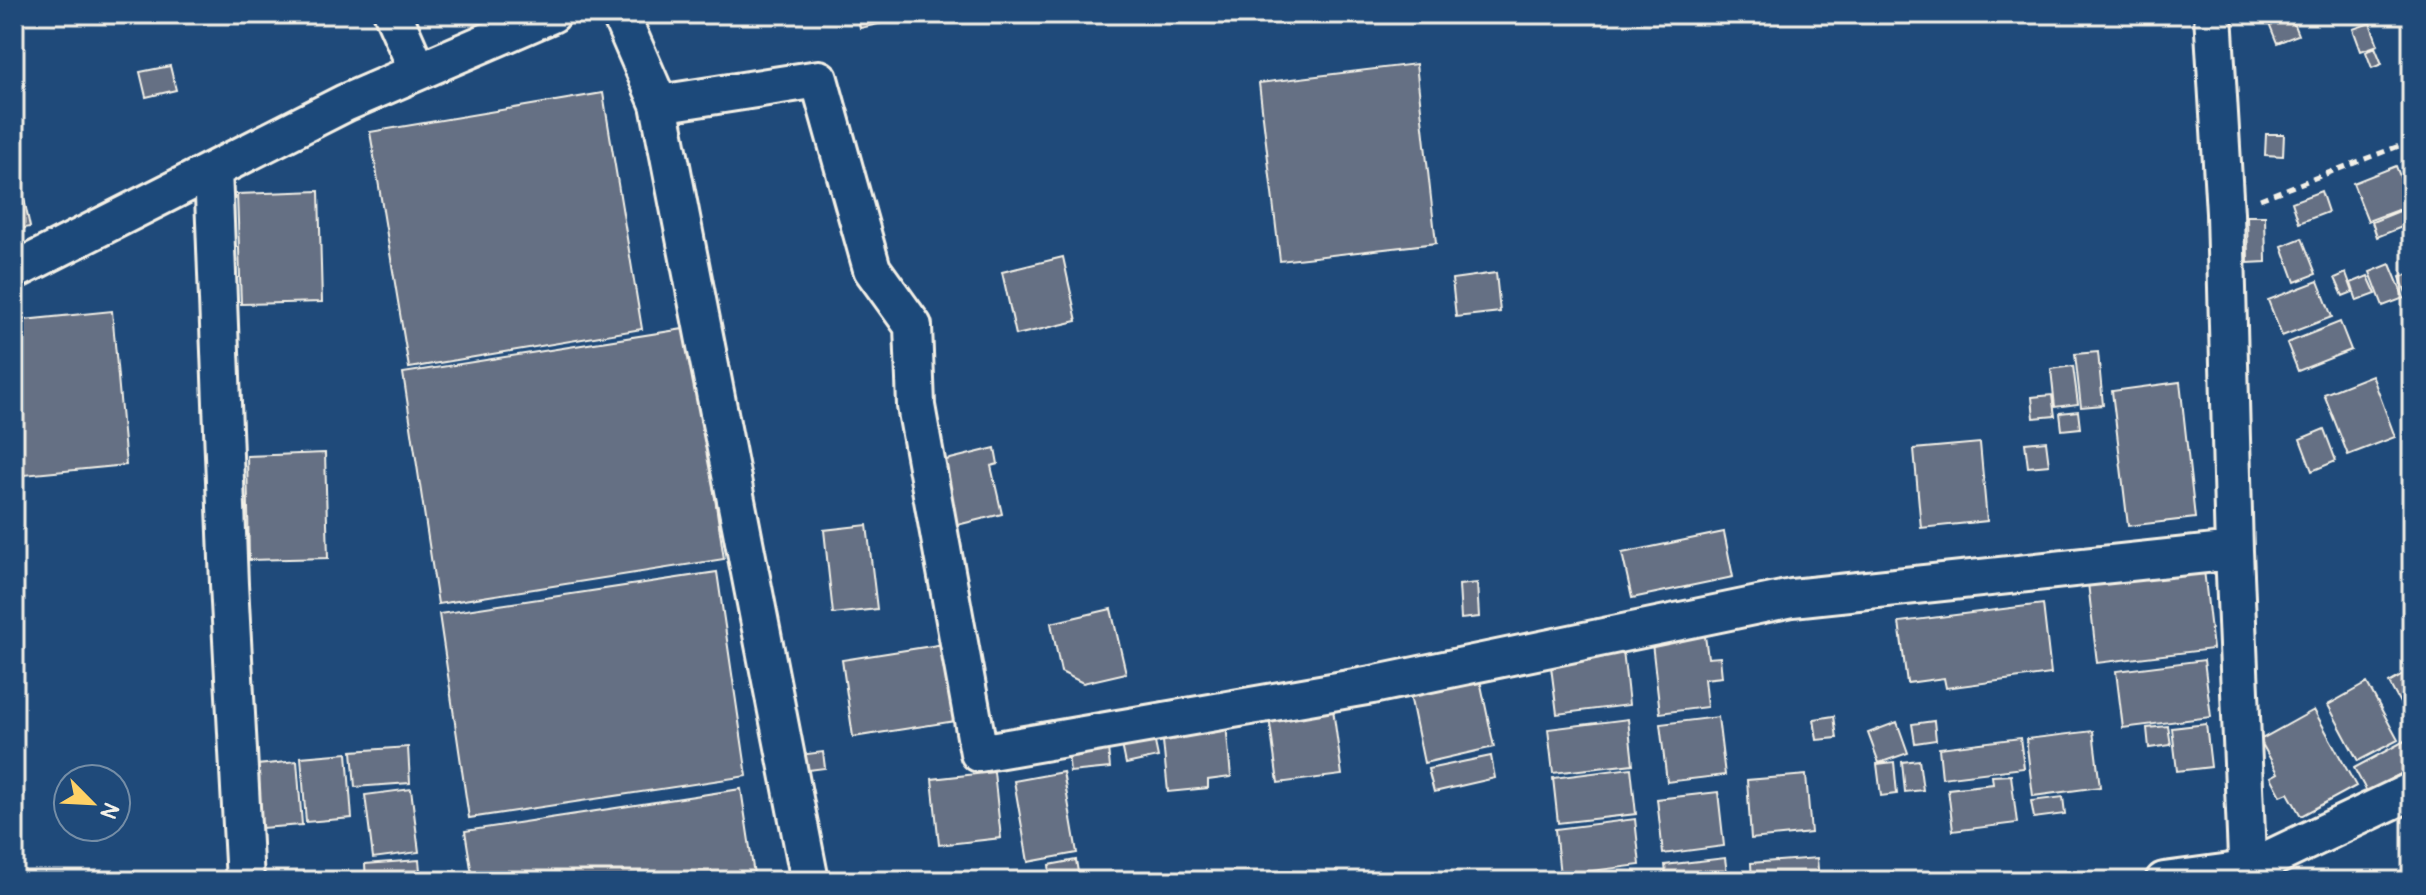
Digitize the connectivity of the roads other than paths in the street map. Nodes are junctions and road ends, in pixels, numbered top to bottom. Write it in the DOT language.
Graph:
graph roads {
  1 [pos="393,14"];
  2 [pos="552,14"];
  3 [pos="620,14"];
  4 [pos="2213,14"];
  5 [pos="418,71"];
  6 [pos="659,104"];
  7 [pos="213,170"];
  8 [pos="14,271"];
  9 [pos="2234,551"];
  10 [pos="2412,791"];
  11 [pos="2247,876"];
  12 [pos="245,881"];
  13 [pos="810,881"];
  14 [pos="2164,881"];
  1 -- 5 [label="street"];
  2 -- 5 [label="street"];
  3 -- 6 [label="street"];
  4 -- 9 [label="street"];
  5 -- 7 [label="street"];
  6 -- 9 [label="street"];
  6 -- 13 [label="street"];
  7 -- 8 [label="street"];
  7 -- 12 [label="street"];
  9 -- 11 [label="street"];
  10 -- 11 [label="street"];
  11 -- 14 [label="street"];
}
